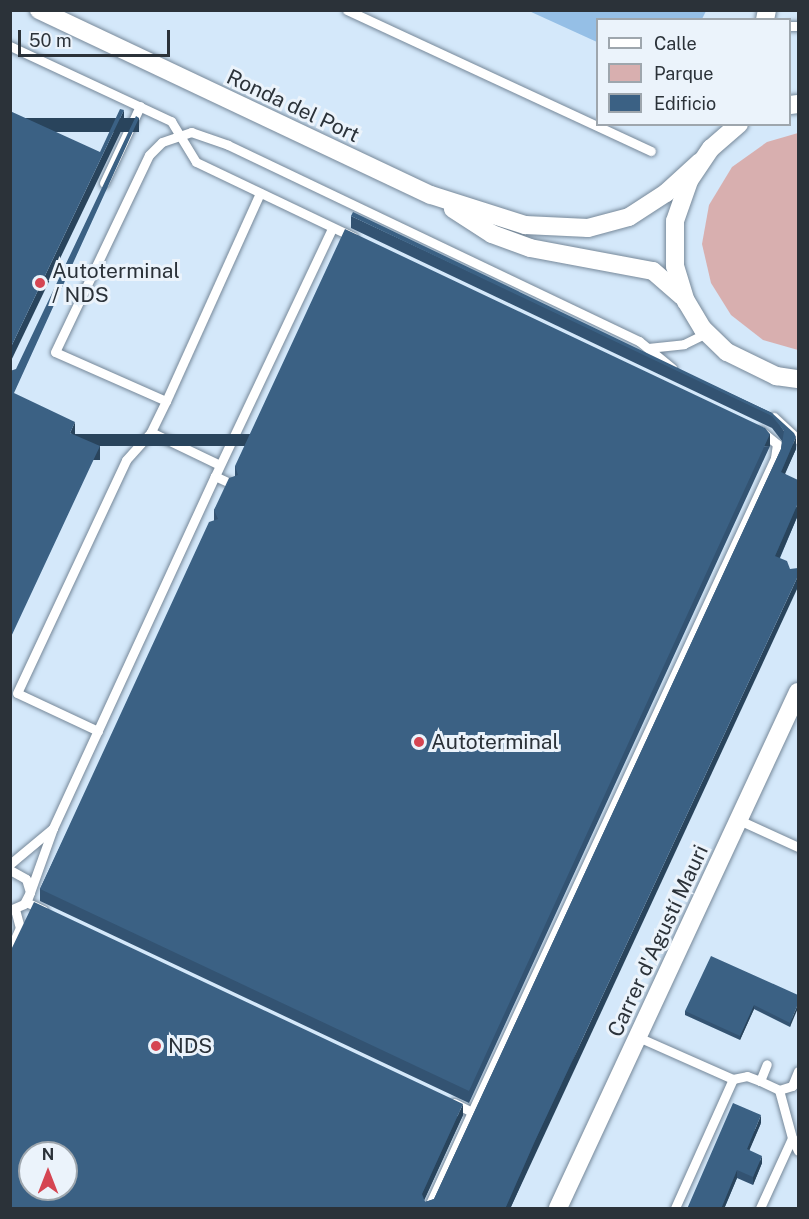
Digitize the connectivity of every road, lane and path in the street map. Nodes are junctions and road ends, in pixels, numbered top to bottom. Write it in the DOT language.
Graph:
graph roads {
  1 [pos="39,10"];
  2 [pos="347,10"];
  3 [pos="10,46"];
  4 [pos="140,106"];
  5 [pos="596,125"];
  6 [pos="597,126"];
  7 [pos="724,132"];
  8 [pos="179,135"];
  9 [pos="651,151"];
  10 [pos="700,162"];
  11 [pos="100,192"];
  12 [pos="260,193"];
  13 [pos="431,195"];
  14 [pos="332,228"];
  15 [pos="359,240"];
  16 [pos="686,301"];
  17 [pos="707,333"];
  18 [pos="648,348"];
  19 [pos="686,376"];
  20 [pos="776,376"];
  21 [pos="798,379"];
  22 [pos="798,394"];
  23 [pos="166,401"];
  24 [pos="766,414"];
  25 [pos="747,424"];
  26 [pos="151,432"];
  27 [pos="798,440"];
  28 [pos="220,465"];
  29 [pos="215,476"];
  30 [pos="232,484"];
  31 [pos="798,692"];
  32 [pos="98,731"];
  33 [pos="739,820"];
  34 [pos="53,828"];
  35 [pos="798,847"];
  36 [pos="10,864"];
  37 [pos="10,870"];
  38 [pos="27,900"];
  39 [pos="13,910"];
  40 [pos="58,917"];
  41 [pos="10,950"];
  42 [pos="638,1037"];
  43 [pos="767,1064"];
  44 [pos="798,1071"];
  45 [pos="733,1079"];
  46 [pos="760,1081"];
  47 [pos="779,1090"];
  48 [pos="441,1097"];
  49 [pos="472,1112"];
  50 [pos="792,1138"];
  51 [pos="798,1152"];
  52 [pos="428,1209"];
  53 [pos="558,1209"];
  54 [pos="675,1209"];
  55 [pos="760,1209"];
  1 -- 13 [label="street, Ronda del Port"];
  2 -- 5 [label="lane"];
  3 -- 4 [label="lane"];
  4 -- 8 [label="lane"];
  4 -- 11 [label="lane"];
  6 -- 9 [label="lane"];
  7 -- 10 [label="street"];
  8 -- 12 [label="lane"];
  8 -- 18 [label="lane"];
  8 -- 23 [label="lane"];
  10 -- 13 [label="street"];
  10 -- 16 [label="street"];
  12 -- 14 [label="lane"];
  12 -- 23 [label="lane"];
  13 -- 16 [label="street"];
  14 -- 15 [label="lane"];
  14 -- 28 [label="lane"];
  16 -- 17 [label="street"];
  17 -- 18 [label="lane"];
  17 -- 20 [label="street"];
  18 -- 19 [label="lane"];
  20 -- 21 [label="street"];
  20 -- 22 [label="street"];
  23 -- 26 [label="lane"];
  24 -- 27 [label="lane"];
  25 -- 49 [label="lane"];
  26 -- 28 [label="lane"];
  26 -- 32 [label="lane"];
  28 -- 29 [label="lane"];
  29 -- 30 [label="lane"];
  29 -- 32 [label="lane"];
  31 -- 33 [label="street, Carrer d'Agustí Mauri"];
  32 -- 34 [label="lane"];
  33 -- 35 [label="lane"];
  33 -- 42 [label="street, Carrer d'Agustí Mauri"];
  34 -- 36 [label="lane"];
  34 -- 38 [label="lane"];
  37 -- 38 [label="lane"];
  38 -- 39 [label="lane"];
  38 -- 40 [label="lane"];
  39 -- 41 [label="lane"];
  42 -- 45 [label="lane"];
  42 -- 53 [label="street, Carrer d'Agustí Mauri"];
  43 -- 46 [label="lane"];
  44 -- 47 [label="lane"];
  45 -- 46 [label="lane"];
  45 -- 54 [label="lane"];
  46 -- 47 [label="lane"];
  47 -- 50 [label="lane"];
  48 -- 49 [label="lane"];
  49 -- 52 [label="lane"];
  50 -- 51 [label="lane"];
  50 -- 55 [label="lane"];
}
